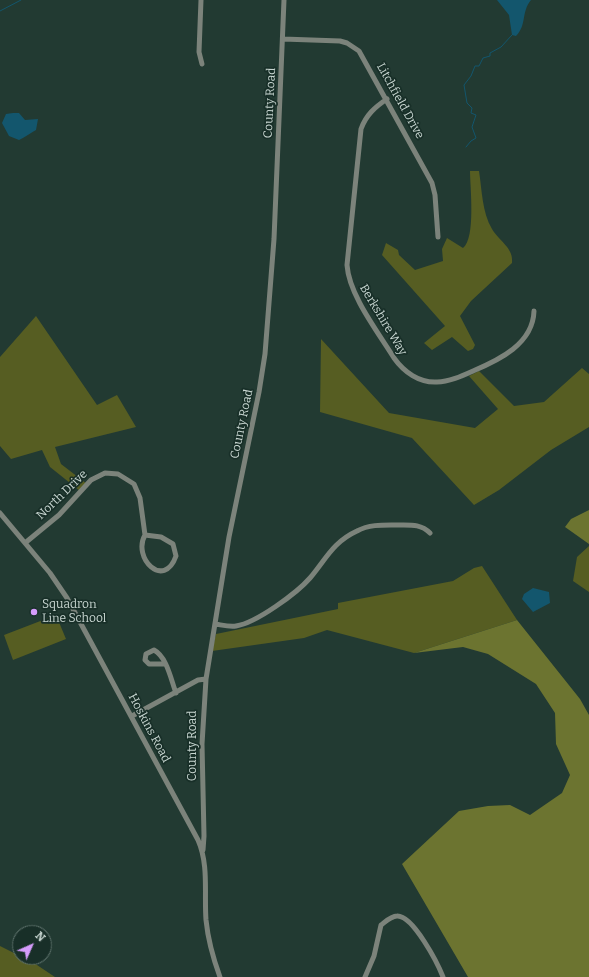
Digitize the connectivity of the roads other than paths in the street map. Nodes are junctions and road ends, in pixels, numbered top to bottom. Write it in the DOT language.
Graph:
graph roads {
  1 [pos="201,0"];
  2 [pos="284,0"];
  3 [pos="283,38"];
  4 [pos="202,64"];
  5 [pos="387,100"];
  6 [pos="438,237"];
  7 [pos="534,311"];
  8 [pos="0,512"];
  9 [pos="430,533"];
  10 [pos="145,535"];
  11 [pos="25,543"];
  12 [pos="215,624"];
  13 [pos="164,664"];
  14 [pos="206,679"];
  15 [pos="176,693"];
  16 [pos="132,716"];
  17 [pos="202,850"];
  18 [pos="220,977"];
  19 [pos="365,977"];
  20 [pos="443,977"];
  1 -- 4 [label="street"];
  2 -- 3 [label="street, County Road"];
  3 -- 5 [label="street, Litchfield Drive"];
  3 -- 12 [label="street, County Road"];
  5 -- 6 [label="street, Litchfield Drive"];
  5 -- 7 [label="street, Berkshire Way"];
  8 -- 11 [label="street, Hoskins Road"];
  9 -- 12 [label="street"];
  10 -- 10 [label="street, North Drive"];
  10 -- 11 [label="street, North Drive"];
  11 -- 16 [label="street, Hoskins Road"];
  12 -- 14 [label="street, County Road"];
  13 -- 15 [label="street"];
  14 -- 15 [label="street"];
  14 -- 17 [label="street, County Road"];
  15 -- 16 [label="street"];
  16 -- 17 [label="street, Hoskins Road"];
  17 -- 18 [label="street, Hoskins Road"];
  19 -- 20 [label="street"];
}
